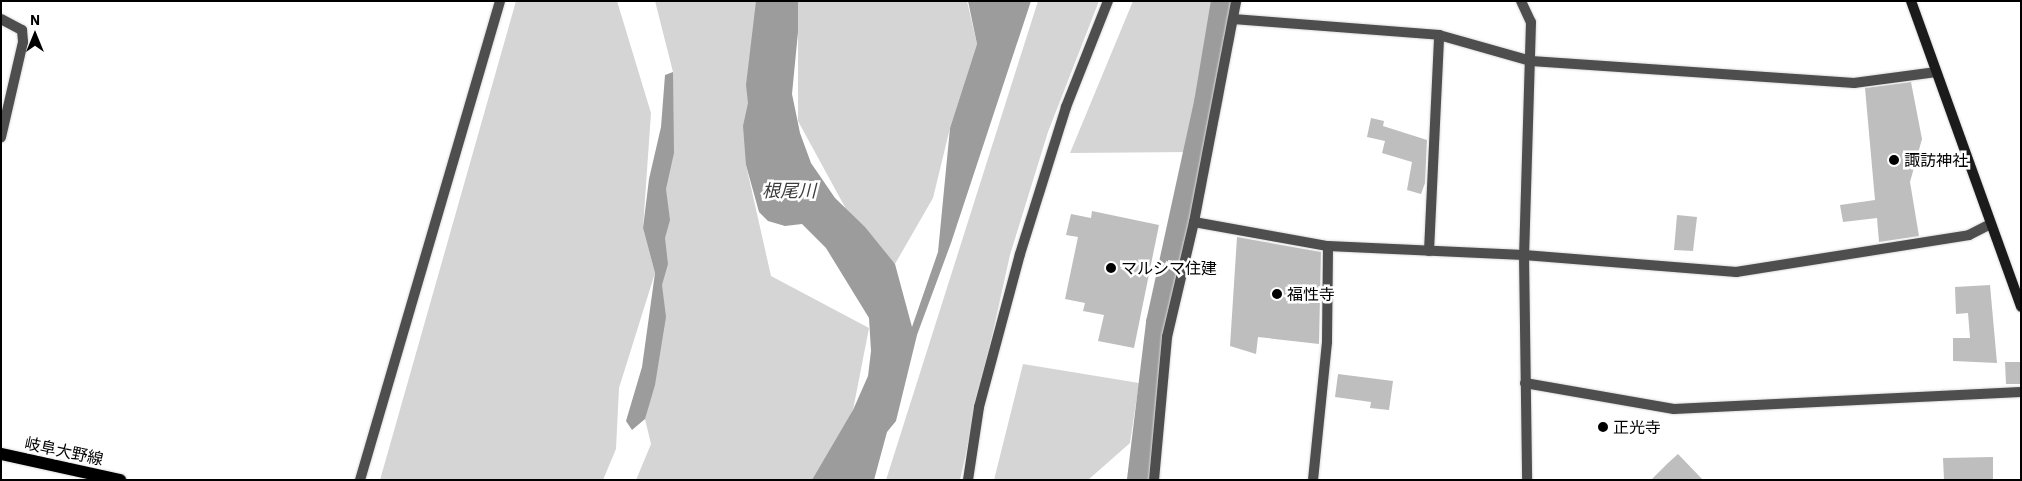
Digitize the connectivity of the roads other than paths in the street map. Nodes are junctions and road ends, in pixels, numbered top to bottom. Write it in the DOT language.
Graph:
graph roads {
  1 [pos="500,1"];
  2 [pos="1108,1"];
  3 [pos="1236,1"];
  4 [pos="1521,1"];
  5 [pos="1911,1"];
  6 [pos="1,19"];
  7 [pos="1233,19"];
  8 [pos="1439,35"];
  9 [pos="1531,61"];
  10 [pos="1936,72"];
  11 [pos="1,137"];
  12 [pos="1194,222"];
  13 [pos="1989,225"];
  14 [pos="1328,246"];
  15 [pos="1429,251"];
  16 [pos="1524,256"];
  17 [pos="2021,307"];
  18 [pos="1525,383"];
  19 [pos="2021,392"];
  20 [pos="1,454"];
  21 [pos="120,480"];
  22 [pos="360,480"];
  23 [pos="968,480"];
  24 [pos="1154,480"];
  25 [pos="1313,480"];
  26 [pos="1527,480"];
  1 -- 22 [label="street"];
  2 -- 23 [label="street"];
  3 -- 7 [label="street"];
  4 -- 9 [label="street"];
  5 -- 10 [label="street"];
  6 -- 11 [label="street"];
  7 -- 8 [label="street"];
  7 -- 12 [label="street"];
  8 -- 9 [label="street"];
  8 -- 15 [label="street"];
  9 -- 10 [label="street"];
  9 -- 16 [label="street"];
  10 -- 13 [label="street"];
  12 -- 14 [label="street"];
  12 -- 24 [label="street"];
  13 -- 16 [label="street"];
  13 -- 17 [label="street"];
  14 -- 15 [label="street"];
  14 -- 25 [label="street"];
  15 -- 16 [label="street"];
  16 -- 18 [label="street"];
  18 -- 19 [label="street"];
  18 -- 26 [label="street"];
  20 -- 21 [label="main road, 岐阜大野線"];
}
